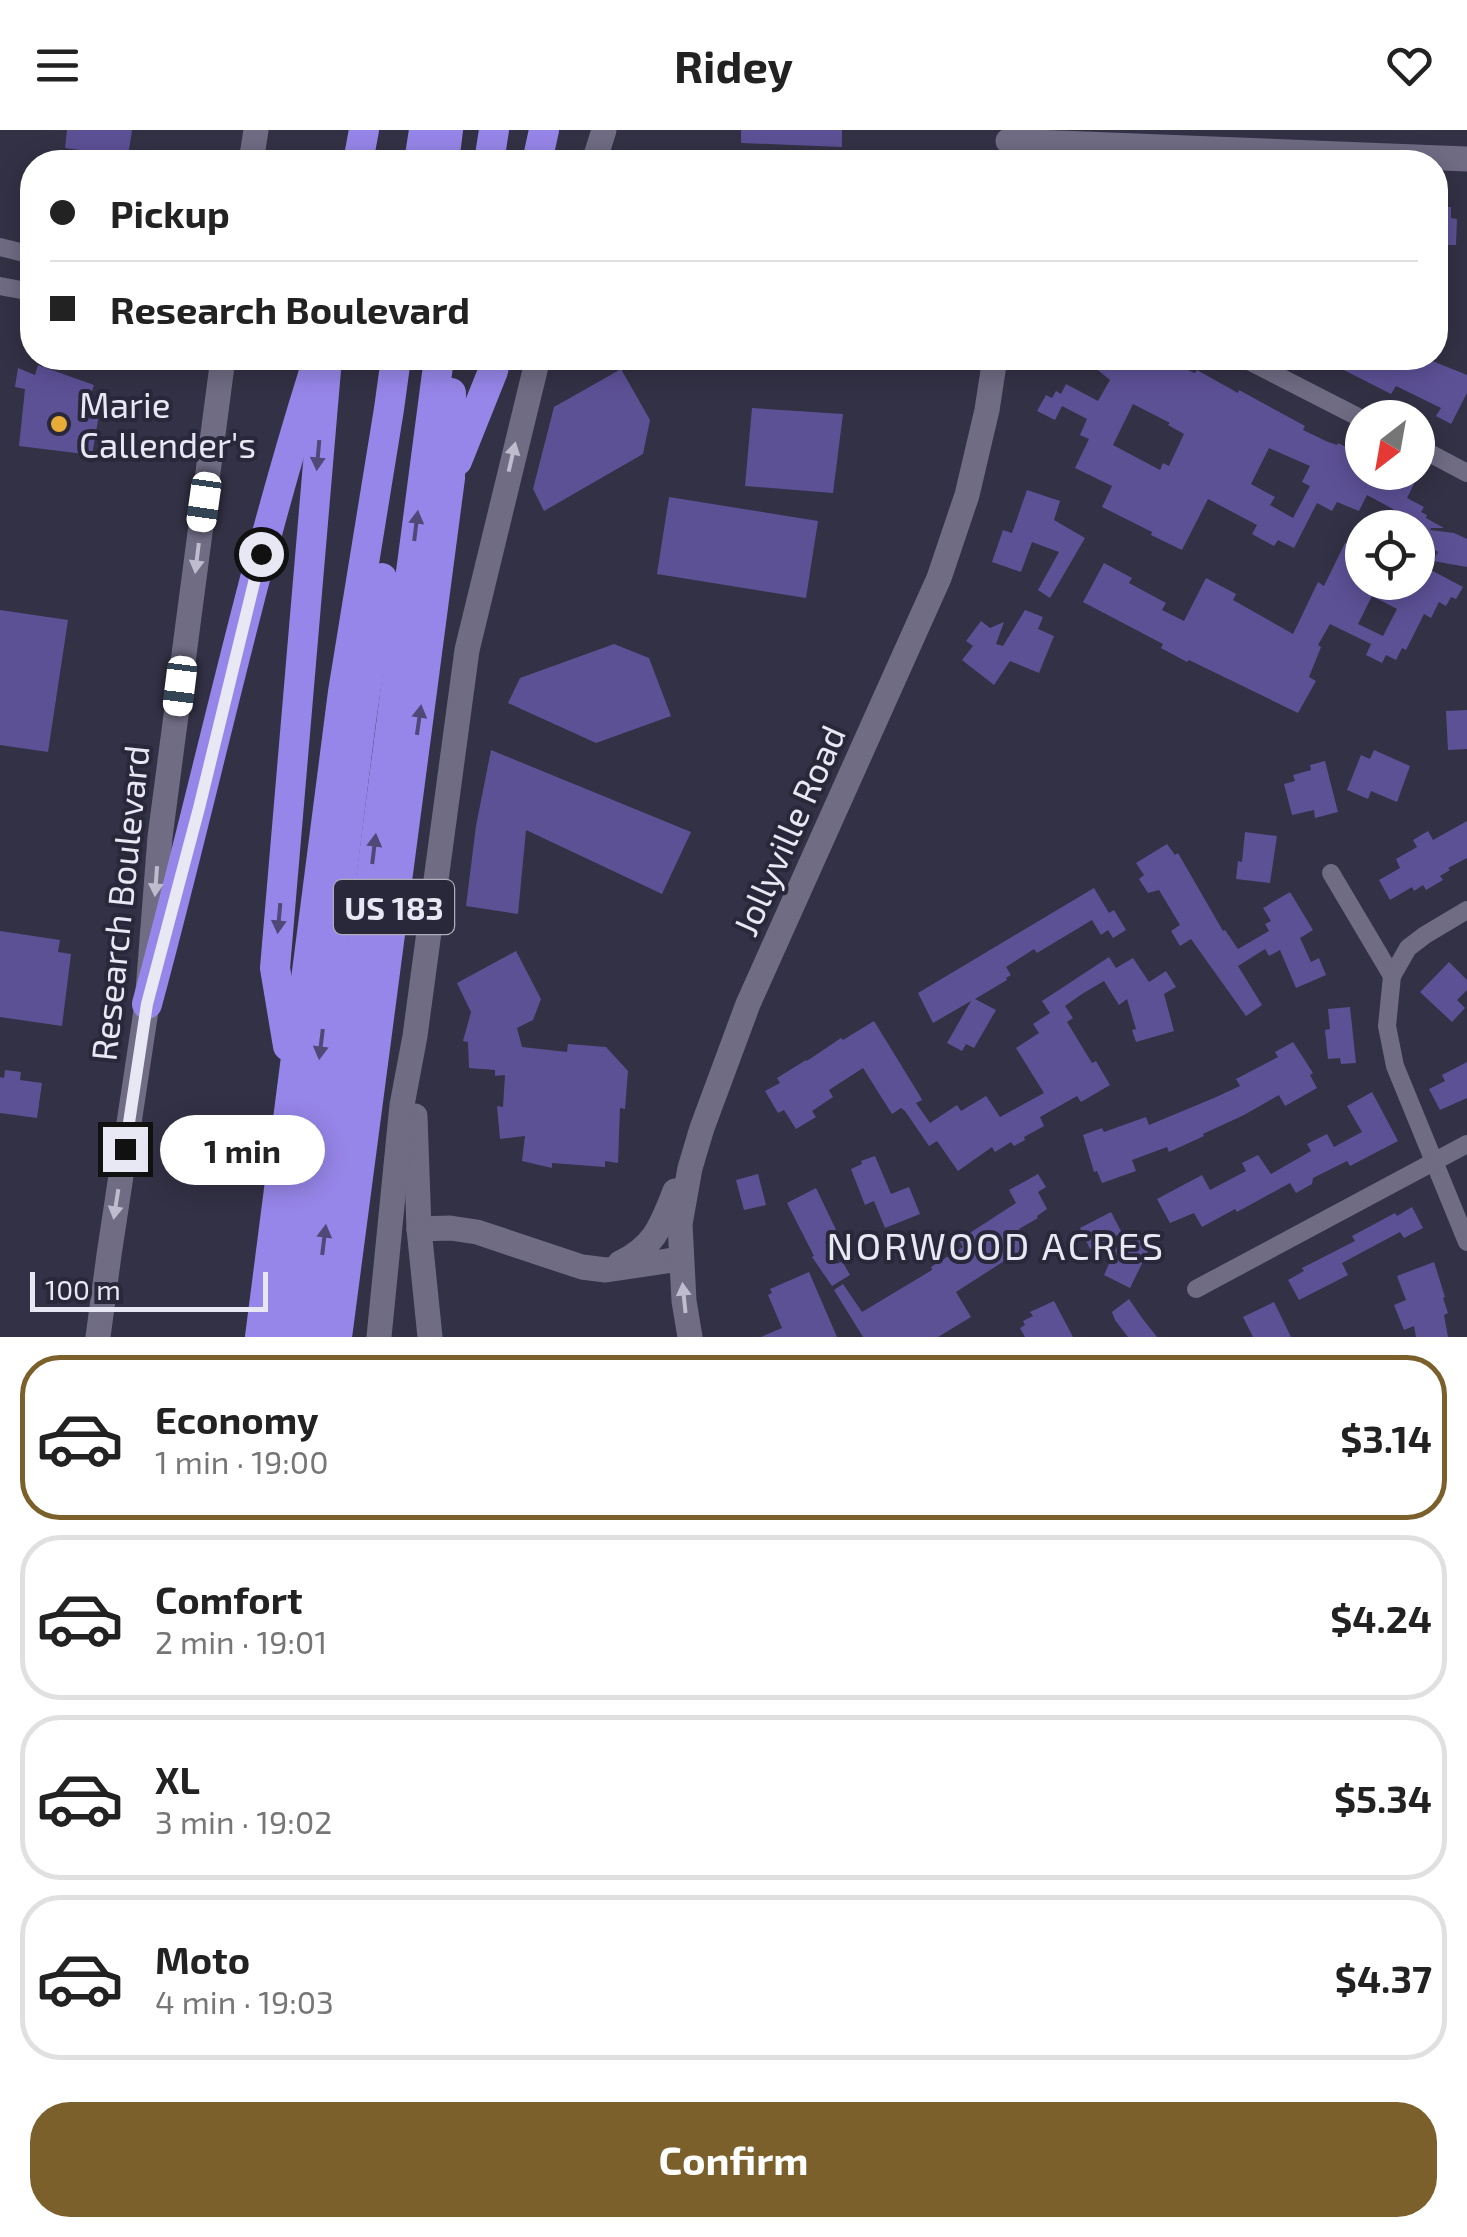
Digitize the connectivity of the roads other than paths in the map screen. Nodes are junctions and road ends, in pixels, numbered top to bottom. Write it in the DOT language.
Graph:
graph roads {
  1 [pos="1008,144"];
  2 [pos="1122,150"];
  3 [pos="221,370"];
  4 [pos="314,370"];
  5 [pos="325,370"];
  6 [pos="395,370"];
  7 [pos="413,370"];
  8 [pos="437,370"];
  9 [pos="454,370"];
  10 [pos="494,370"];
  11 [pos="535,370"];
  12 [pos="993,370"];
  13 [pos="1266,370"];
  14 [pos="1345,410"];
  15 [pos="1435,456"];
  16 [pos="1467,472"];
  17 [pos="450,478"];
  18 [pos="1331,872"];
  19 [pos="1467,910"];
  20 [pos="1392,976"];
  21 [pos="147,1004"];
  22 [pos="415,1036"];
  23 [pos="293,1081"];
  24 [pos="1467,1144"];
  25 [pos="1434,1164"];
  26 [pos="690,1168"];
  27 [pos="419,1229"];
  28 [pos="1467,1242"];
  29 [pos="680,1258"];
  30 [pos="606,1270"];
  31 [pos="1196,1289"];
  32 [pos="98,1337"];
  33 [pos="260,1337"];
  34 [pos="283,1337"];
  35 [pos="311,1337"];
  36 [pos="337,1337"];
  37 [pos="379,1337"];
  38 [pos="430,1337"];
  39 [pos="690,1337"];
  1 -- 2 [label="main road"];
  3 -- 21 [label="main road, Research Boulevard, one-way"];
  4 -- 21 [label="highway"];
  5 -- 23 [label="highway, one-way"];
  6 -- 23 [label="highway, US 183"];
  7 -- 34 [label="highway, one-way"];
  35 -- 8 [label="highway, one-way"];
  9 -- 17 [label="highway, US 183"];
  10 -- 17 [label="highway"];
  22 -- 11 [label="main road, one-way"];
  12 -- 26 [label="main road, Jollyville Road"];
  13 -- 14 [label="street"];
  15 -- 16 [label="street"];
  36 -- 17 [label="highway, US 183, one-way"];
  18 -- 20 [label="street"];
  19 -- 20 [label="street"];
  20 -- 25 [label="street"];
  21 -- 32 [label="main road, Research Boulevard, one-way"];
  22 -- 27 [label="main road"];
  22 -- 37 [label="main road"];
  23 -- 33 [label="highway, US 183"];
  24 -- 25 [label="street"];
  25 -- 28 [label="street"];
  25 -- 31 [label="street"];
  26 -- 29 [label="main road, Jollyville Road"];
  26 -- 30 [label="main road"];
  27 -- 30 [label="main road"];
  27 -- 38 [label="main road"];
  29 -- 30 [label="main road"];
  39 -- 29 [label="main road, Jollyville Road, one-way"];
}
